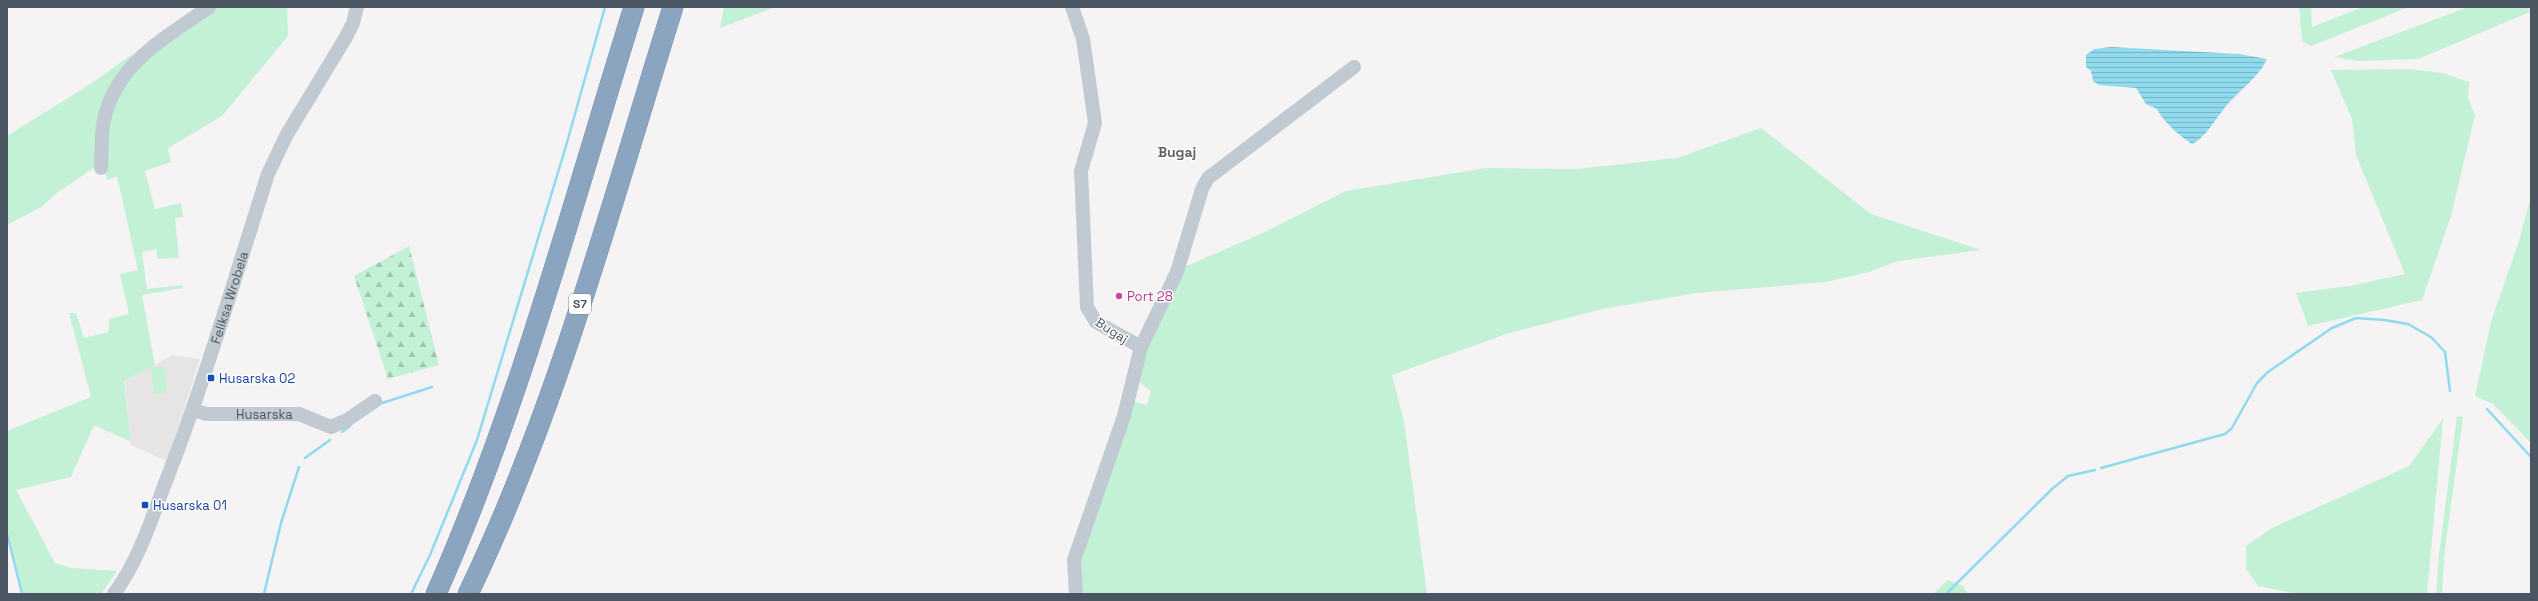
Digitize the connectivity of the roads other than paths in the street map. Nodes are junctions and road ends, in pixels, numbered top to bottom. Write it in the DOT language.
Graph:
graph roads {
  1 [pos="209,7"];
  2 [pos="357,7"];
  3 [pos="634,7"];
  4 [pos="673,7"];
  5 [pos="1072,7"];
  6 [pos="1354,67"];
  7 [pos="101,168"];
  8 [pos="1141,347"];
  9 [pos="375,401"];
  10 [pos="193,410"];
  11 [pos="114,594"];
  12 [pos="436,594"];
  13 [pos="468,594"];
  14 [pos="1076,594"];
  1 -- 7 [label="street"];
  2 -- 10 [label="street, Feliksa Wrobela"];
  3 -- 12 [label="highway"];
  4 -- 13 [label="highway, S7"];
  5 -- 8 [label="street, Bugaj"];
  6 -- 8 [label="street"];
  8 -- 14 [label="street, Bugaj"];
  9 -- 10 [label="street, Husarska"];
  10 -- 11 [label="street, Feliksa Wrobela"];
}
